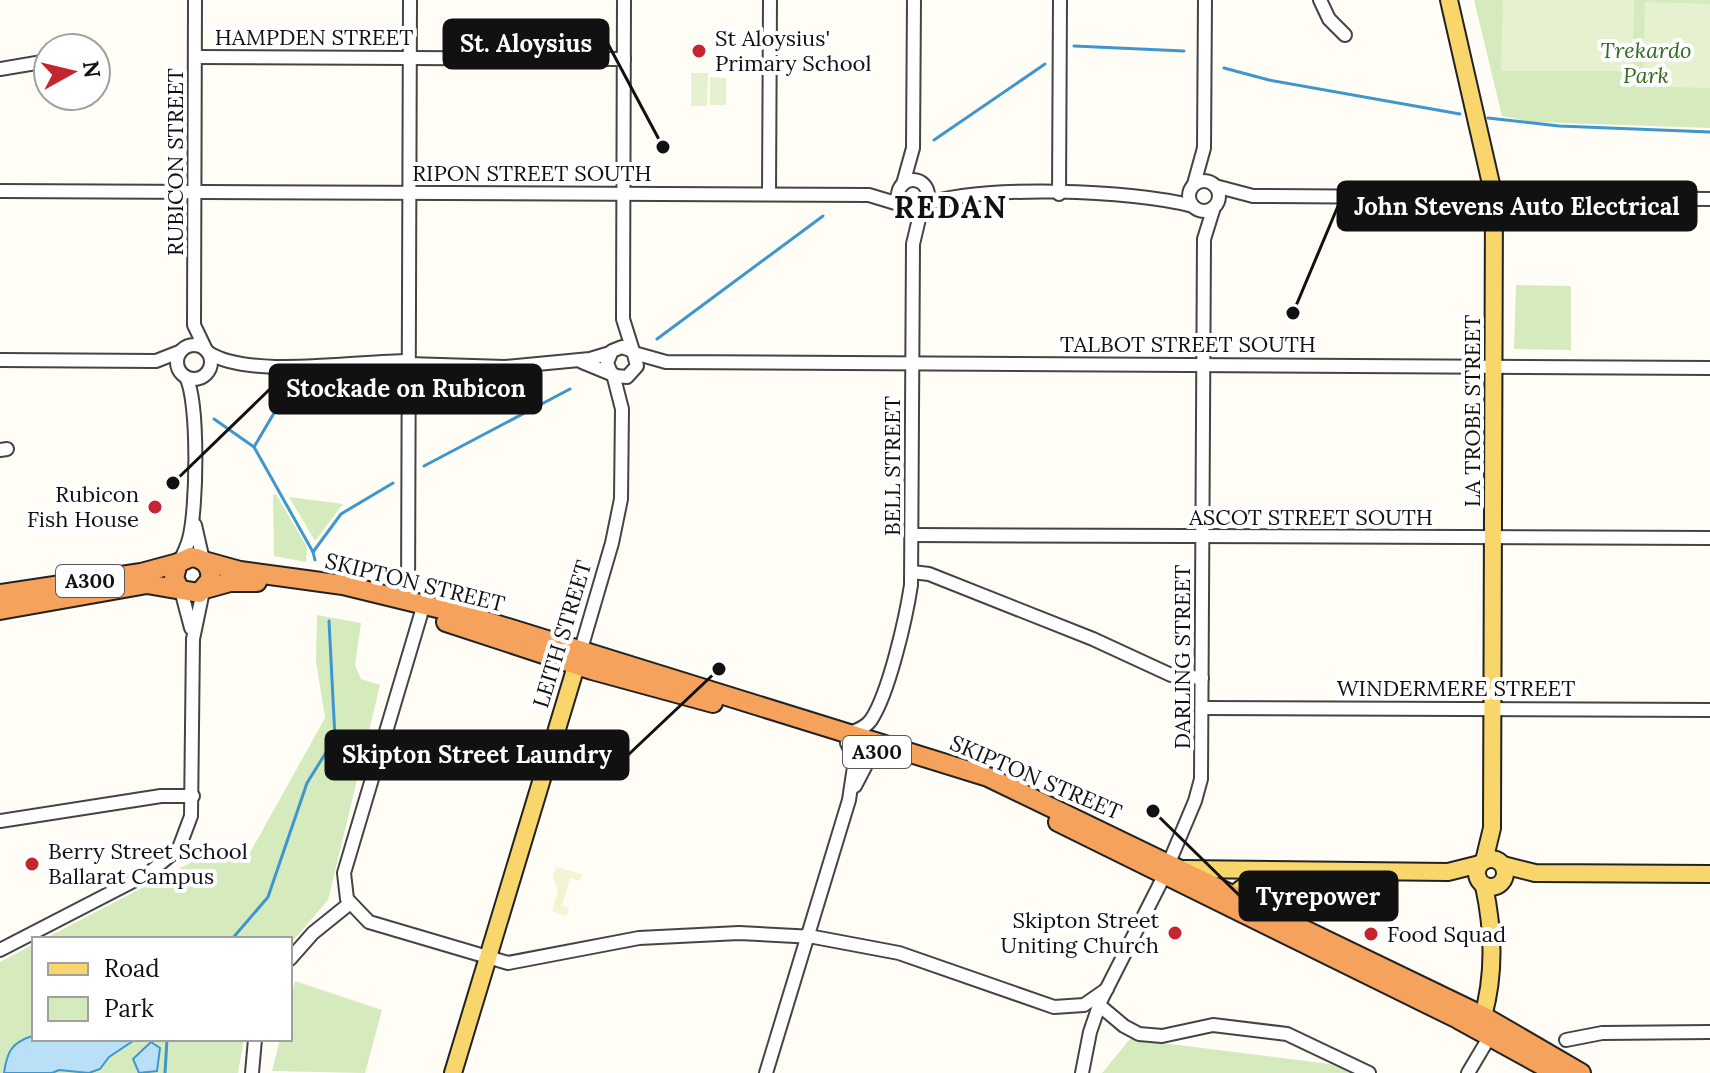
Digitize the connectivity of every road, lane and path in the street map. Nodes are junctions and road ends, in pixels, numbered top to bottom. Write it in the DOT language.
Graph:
graph roads {
  1 [pos="195,0"];
  2 [pos="410,0"];
  3 [pos="624,0"];
  4 [pos="770,0"];
  5 [pos="914,0"];
  6 [pos="1060,0"];
  7 [pos="1205,0"];
  8 [pos="1320,0"];
  9 [pos="1449,0"];
  10 [pos="1345,35"];
  11 [pos="195,57"];
  12 [pos="410,58"];
  13 [pos="624,59"];
  14 [pos="32,64"];
  15 [pos="0,69"];
  16 [pos="913,148"];
  17 [pos="1204,148"];
  18 [pos="923,184"];
  19 [pos="902,185"];
  20 [pos="1194,185"];
  21 [pos="1214,185"];
  22 [pos="0,191"];
  23 [pos="195,191"];
  24 [pos="409,193"];
  25 [pos="623,194"];
  26 [pos="769,194"];
  27 [pos="1059,194"];
  28 [pos="869,195"];
  29 [pos="957,195"];
  30 [pos="1156,196"];
  31 [pos="1253,196"];
  32 [pos="1494,197"];
  33 [pos="1710,199"];
  34 [pos="903,205"];
  35 [pos="923,206"];
  36 [pos="1194,206"];
  37 [pos="1214,206"];
  38 [pos="1204,239"];
  39 [pos="913,244"];
  40 [pos="623,319"];
  41 [pos="194,325"];
  42 [pos="182,350"];
  43 [pos="207,352"];
  44 [pos="611,352"];
  45 [pos="634,352"];
  46 [pos="0,360"];
  47 [pos="575,360"];
  48 [pos="156,361"];
  49 [pos="235,362"];
  50 [pos="666,362"];
  51 [pos="408,363"];
  52 [pos="912,364"];
  53 [pos="1203,365"];
  54 [pos="1494,368"];
  55 [pos="1710,368"];
  56 [pos="612,373"];
  57 [pos="633,373"];
  58 [pos="183,374"];
  59 [pos="206,374"];
  60 [pos="194,396"];
  61 [pos="622,409"];
  62 [pos="193,514"];
  63 [pos="912,535"];
  64 [pos="1202,537"];
  65 [pos="1493,538"];
  66 [pos="1710,538"];
  67 [pos="204,561"];
  68 [pos="179,563"];
  69 [pos="912,572"];
  70 [pos="180,589"];
  71 [pos="204,590"];
  72 [pos="0,594"];
  73 [pos="408,600"];
  74 [pos="0,610"];
  75 [pos="421,614"];
  76 [pos="193,639"];
  77 [pos="579,657"];
  78 [pos="1202,674"];
  79 [pos="885,685"];
  80 [pos="1202,708"];
  81 [pos="1492,708"];
  82 [pos="1710,710"];
  83 [pos="848,738"];
  84 [pos="885,749"];
  85 [pos="193,796"];
  86 [pos="849,800"];
  87 [pos="0,821"];
  88 [pos="1492,863"];
  89 [pos="1166,868"];
  90 [pos="1185,869"];
  91 [pos="1286,872"];
  92 [pos="1448,872"];
  93 [pos="1535,873"];
  94 [pos="1710,874"];
  95 [pos="1492,884"];
  96 [pos="1229,899"];
  97 [pos="349,904"];
  98 [pos="807,937"];
  99 [pos="0,950"];
  100 [pos="292,957"];
  101 [pos="487,960"];
  102 [pos="1107,989"];
  103 [pos="1099,1005"];
  104 [pos="1488,1027"];
  105 [pos="1710,1032"];
  106 [pos="1566,1040"];
  107 [pos="255,1041"];
  108 [pos="1468,1072"];
  109 [pos="252,1073"];
  110 [pos="453,1073"];
  111 [pos="766,1073"];
  112 [pos="1082,1073"];
  113 [pos="1369,1073"];
  114 [pos="1556,1073"];
  115 [pos="1581,1073"];
  1 -- 11 [label="street, RUBICON STREET"];
  2 -- 12 [label="street"];
  3 -- 13 [label="street"];
  4 -- 26 [label="street"];
  5 -- 16 [label="street"];
  6 -- 27 [label="street"];
  7 -- 17 [label="street"];
  8 -- 10 [label="street"];
  9 -- 32 [label="main road, LA TROBE STREET"];
  11 -- 12 [label="street, HAMPDEN STREET"];
  11 -- 23 [label="street, RUBICON STREET"];
  12 -- 13 [label="street, HAMPDEN STREET"];
  12 -- 24 [label="street"];
  13 -- 25 [label="street"];
  14 -- 15 [label="street"];
  16 -- 18 [label="street"];
  16 -- 19 [label="street"];
  17 -- 20 [label="street"];
  17 -- 21 [label="street"];
  18 -- 19 [label="street"];
  18 -- 29 [label="street"];
  18 -- 35 [label="street"];
  19 -- 28 [label="street, RIPON STREET SOUTH"];
  19 -- 34 [label="street"];
  20 -- 21 [label="street"];
  20 -- 30 [label="street"];
  20 -- 36 [label="street"];
  21 -- 31 [label="street"];
  21 -- 37 [label="street"];
  22 -- 23 [label="street, RIPON STREET SOUTH"];
  23 -- 24 [label="street, RIPON STREET SOUTH"];
  23 -- 41 [label="street, RUBICON STREET"];
  24 -- 25 [label="street, RIPON STREET SOUTH"];
  24 -- 51 [label="street"];
  25 -- 26 [label="street, RIPON STREET SOUTH"];
  25 -- 40 [label="street"];
  26 -- 28 [label="street, RIPON STREET SOUTH"];
  27 -- 29 [label="street"];
  27 -- 30 [label="street"];
  28 -- 34 [label="street, RIPON STREET SOUTH"];
  29 -- 35 [label="street"];
  30 -- 36 [label="street"];
  31 -- 32 [label="street"];
  31 -- 37 [label="street"];
  32 -- 33 [label="street"];
  32 -- 54 [label="main road, LA TROBE STREET"];
  34 -- 35 [label="street"];
  34 -- 39 [label="street, BELL STREET"];
  35 -- 39 [label="street, BELL STREET"];
  36 -- 37 [label="street"];
  36 -- 38 [label="street, DARLING STREET"];
  37 -- 38 [label="street, DARLING STREET"];
  38 -- 53 [label="street, DARLING STREET"];
  39 -- 52 [label="street, BELL STREET"];
  40 -- 44 [label="street"];
  40 -- 45 [label="street"];
  41 -- 42 [label="street, RUBICON STREET"];
  41 -- 43 [label="street, RUBICON STREET"];
  42 -- 43 [label="street"];
  42 -- 48 [label="street"];
  42 -- 58 [label="street"];
  43 -- 49 [label="street"];
  43 -- 59 [label="street"];
  44 -- 45 [label="street"];
  44 -- 47 [label="street"];
  44 -- 56 [label="street"];
  45 -- 50 [label="street, TALBOT STREET SOUTH"];
  45 -- 57 [label="street"];
  46 -- 48 [label="street"];
  47 -- 51 [label="street"];
  47 -- 56 [label="street"];
  48 -- 58 [label="street"];
  49 -- 51 [label="street"];
  49 -- 59 [label="street"];
  50 -- 52 [label="street, TALBOT STREET SOUTH"];
  50 -- 57 [label="street, TALBOT STREET SOUTH"];
  51 -- 73 [label="street"];
  52 -- 53 [label="street, TALBOT STREET SOUTH"];
  52 -- 63 [label="street, BELL STREET"];
  53 -- 54 [label="street, TALBOT STREET SOUTH"];
  53 -- 64 [label="street, DARLING STREET"];
  54 -- 55 [label="street, TALBOT STREET SOUTH"];
  54 -- 65 [label="main road, LA TROBE STREET"];
  56 -- 57 [label="street"];
  56 -- 61 [label="street, LEITH STREET"];
  57 -- 61 [label="street, LEITH STREET"];
  58 -- 59 [label="street"];
  58 -- 60 [label="street"];
  59 -- 60 [label="street"];
  60 -- 62 [label="street"];
  61 -- 77 [label="street, LEITH STREET"];
  62 -- 67 [label="street"];
  62 -- 68 [label="street"];
  63 -- 64 [label="street, ASCOT STREET SOUTH"];
  63 -- 69 [label="street, BELL STREET"];
  64 -- 65 [label="street, ASCOT STREET SOUTH"];
  64 -- 78 [label="street, DARLING STREET"];
  65 -- 66 [label="street, ASCOT STREET SOUTH"];
  65 -- 81 [label="main road, LA TROBE STREET"];
  67 -- 68 [label="highway, A300"];
  67 -- 71 [label="highway"];
  67 -- 73 [label="highway, SKIPTON STREET / A300"];
  68 -- 70 [label="highway"];
  68 -- 72 [label="highway, A300"];
  69 -- 78 [label="street"];
  69 -- 79 [label="street, BELL STREET"];
  70 -- 71 [label="highway, A300"];
  70 -- 74 [label="highway, A300"];
  70 -- 76 [label="street"];
  71 -- 75 [label="highway, SKIPTON STREET / A300"];
  71 -- 76 [label="street"];
  73 -- 77 [label="highway, SKIPTON STREET / A300"];
  75 -- 77 [label="highway, SKIPTON STREET / A300"];
  75 -- 97 [label="street"];
  76 -- 85 [label="street"];
  77 -- 83 [label="highway, SKIPTON STREET / A300"];
  77 -- 101 [label="main road, LEITH STREET"];
  78 -- 80 [label="street, DARLING STREET"];
  79 -- 83 [label="street, BELL STREET"];
  79 -- 84 [label="street, BELL STREET"];
  80 -- 81 [label="street, WINDERMERE STREET"];
  80 -- 89 [label="street, DARLING STREET"];
  81 -- 82 [label="street, WINDERMERE STREET"];
  81 -- 88 [label="main road, LA TROBE STREET"];
  83 -- 84 [label="highway, SKIPTON STREET / A300"];
  83 -- 86 [label="street"];
  84 -- 86 [label="street"];
  84 -- 89 [label="highway, SKIPTON STREET / A300"];
  85 -- 87 [label="street"];
  85 -- 99 [label="street"];
  86 -- 98 [label="street"];
  88 -- 92 [label="main road"];
  88 -- 93 [label="main road"];
  88 -- 95 [label="main road"];
  88 -- 95 [label="main road"];
  89 -- 90 [label="highway, SKIPTON STREET / A300"];
  89 -- 96 [label="highway, SKIPTON STREET / A300"];
  89 -- 102 [label="street, DARLING STREET"];
  90 -- 91 [label="main road"];
  90 -- 96 [label="highway, SKIPTON STREET / A300"];
  91 -- 92 [label="main road"];
  91 -- 96 [label="main road"];
  92 -- 95 [label="main road"];
  93 -- 94 [label="main road"];
  93 -- 95 [label="main road"];
  95 -- 104 [label="main road"];
  96 -- 104 [label="highway, SKIPTON STREET / A300"];
  97 -- 100 [label="street"];
  97 -- 101 [label="street"];
  98 -- 101 [label="street"];
  98 -- 102 [label="street"];
  98 -- 111 [label="street"];
  101 -- 110 [label="main road, LEITH STREET"];
  102 -- 103 [label="street, DARLING STREET"];
  103 -- 112 [label="street, DARLING STREET"];
  103 -- 113 [label="street"];
  104 -- 108 [label="street"];
  104 -- 114 [label="highway, SKIPTON STREET / A300"];
  104 -- 115 [label="highway, SKIPTON STREET / A300"];
  105 -- 106 [label="street"];
  107 -- 109 [label="street"];
}
